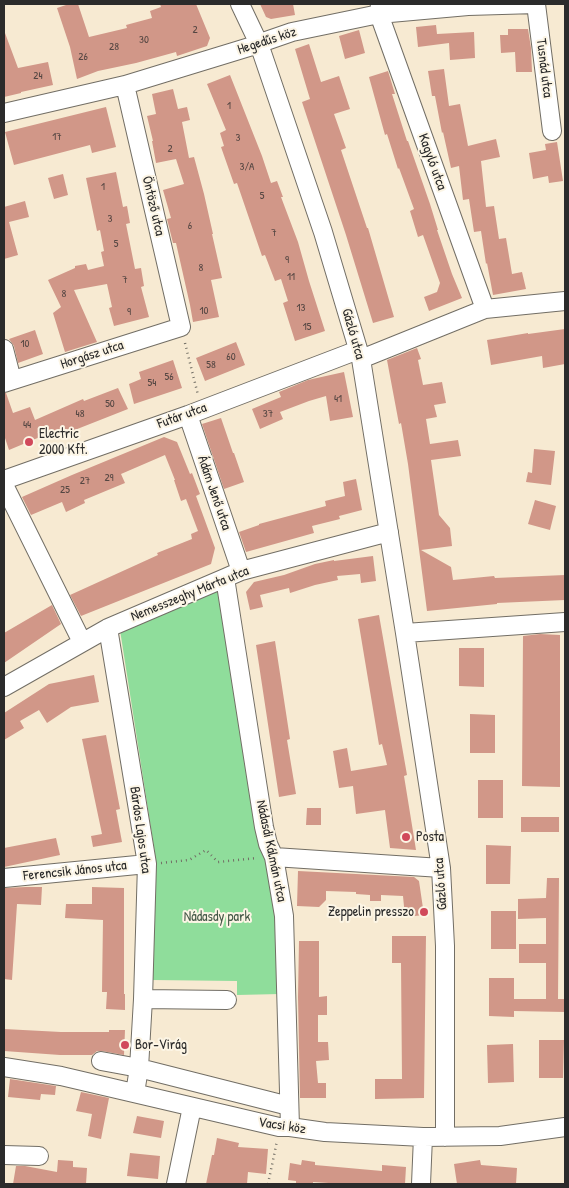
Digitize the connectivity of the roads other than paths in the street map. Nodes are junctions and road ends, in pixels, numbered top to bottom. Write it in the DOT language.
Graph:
graph roads {
  1 [pos="240,4"];
  2 [pos="536,4"];
  3 [pos="380,9"];
  4 [pos="259,44"];
  5 [pos="125,86"];
  6 [pos="4,113"];
  7 [pos="552,132"];
  8 [pos="565,302"];
  9 [pos="485,309"];
  10 [pos="181,326"];
  11 [pos="4,349"];
  12 [pos="360,355"];
  13 [pos="8,381"];
  14 [pos="194,412"];
  15 [pos="4,480"];
  16 [pos="4,485"];
  17 [pos="389,532"];
  18 [pos="233,574"];
  19 [pos="565,622"];
  20 [pos="108,628"];
  21 [pos="405,633"];
  22 [pos="82,642"];
  23 [pos="4,688"];
  24 [pos="274,857"];
  25 [pos="147,864"];
  26 [pos="441,868"];
  27 [pos="4,878"];
  28 [pos="144,999"];
  29 [pos="227,1000"];
  30 [pos="100,1061"];
  31 [pos="4,1067"];
  32 [pos="139,1068"];
  33 [pos="135,1093"];
  34 [pos="289,1106"];
  35 [pos="192,1107"];
  36 [pos="565,1126"];
  37 [pos="285,1127"];
  38 [pos="424,1137"];
  39 [pos="444,1137"];
  40 [pos="4,1155"];
  41 [pos="39,1156"];
  42 [pos="176,1184"];
  43 [pos="421,1184"];
  1 -- 4 [label="street, Gázló utca"];
  2 -- 3 [label="street, Hegedűs köz"];
  2 -- 7 [label="street, Tusnád utca"];
  3 -- 4 [label="street, Hegedűs köz"];
  3 -- 9 [label="street, Kagyló utca"];
  4 -- 5 [label="street, Hegedűs köz"];
  4 -- 12 [label="street, Gázló utca"];
  5 -- 6 [label="street, Hegedűs köz"];
  5 -- 10 [label="street, Öntöző utca"];
  8 -- 9 [label="street, Futár utca"];
  9 -- 12 [label="street, Futár utca"];
  10 -- 13 [label="street, Horgász utca"];
  11 -- 13 [label="street"];
  12 -- 14 [label="street, Futár utca"];
  12 -- 17 [label="street, Gázló utca"];
  14 -- 15 [label="street, Futár utca"];
  14 -- 18 [label="street, Ádám Jenő utca"];
  16 -- 22 [label="street"];
  17 -- 18 [label="street, Nemesszeghy Márta utca"];
  17 -- 21 [label="street, Gázló utca"];
  18 -- 20 [label="street, Nemesszeghy Márta utca"];
  18 -- 24 [label="street, Nádasdi Kálmán utca"];
  19 -- 21 [label="street"];
  20 -- 22 [label="street, Nemesszeghy Márta utca"];
  20 -- 25 [label="street, Bárdos Lajos utca"];
  21 -- 26 [label="street, Gázló utca"];
  22 -- 23 [label="street, Nemesszeghy Márta utca"];
  24 -- 26 [label="street"];
  24 -- 34 [label="street, Nádasdi Kálmán utca"];
  25 -- 27 [label="street, Ferencsik János utca"];
  25 -- 28 [label="street, Bárdos Lajos utca"];
  26 -- 39 [label="street, Gázló utca"];
  28 -- 29 [label="street"];
  28 -- 32 [label="street, Bárdos Lajos utca"];
  30 -- 32 [label="street"];
  31 -- 33 [label="street, Vacsi köz"];
  32 -- 33 [label="street, Bárdos Lajos utca"];
  32 -- 34 [label="street"];
  33 -- 35 [label="street, Vacsi köz"];
  34 -- 37 [label="street, Nádasdi Kálmán utca"];
  35 -- 37 [label="street, Vacsi köz"];
  35 -- 42 [label="street"];
  36 -- 39 [label="street, Vacsi köz"];
  37 -- 38 [label="street, Vacsi köz"];
  38 -- 39 [label="street, Vacsi köz"];
  38 -- 43 [label="street"];
  40 -- 41 [label="street"];
}
